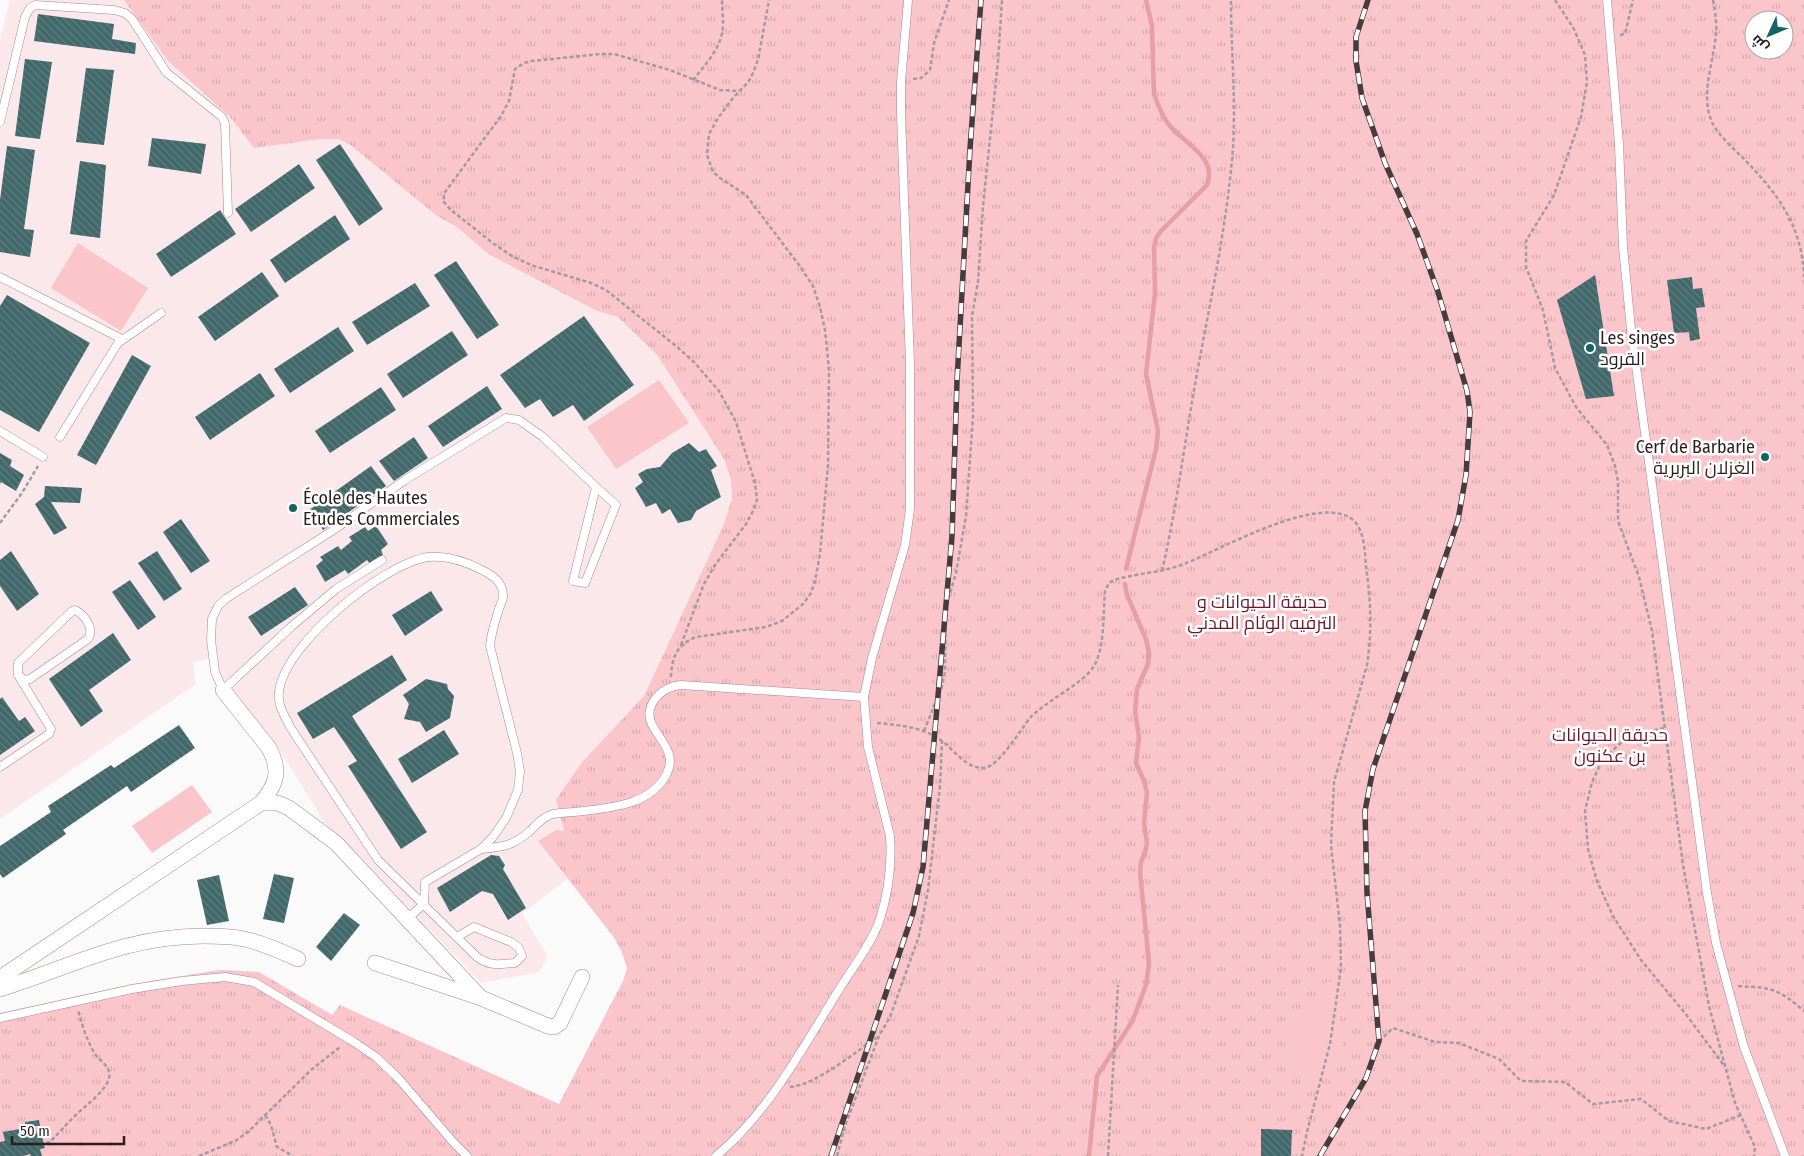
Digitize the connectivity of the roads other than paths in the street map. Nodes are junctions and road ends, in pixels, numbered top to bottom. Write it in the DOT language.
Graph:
graph roads {
  1 [pos="908,0"];
  2 [pos="1608,0"];
  3 [pos="0,122"];
  4 [pos="228,213"];
  5 [pos="0,276"];
  6 [pos="162,313"];
  7 [pos="122,339"];
  8 [pos="0,431"];
  9 [pos="60,437"];
  10 [pos="43,457"];
  11 [pos="596,487"];
  12 [pos="382,560"];
  13 [pos="18,675"];
  14 [pos="223,690"];
  15 [pos="864,697"];
  16 [pos="0,767"];
  17 [pos="261,803"];
  18 [pos="481,848"];
  19 [pos="424,904"];
  20 [pos="408,918"];
  21 [pos="457,937"];
  22 [pos="298,959"];
  23 [pos="374,963"];
  24 [pos="582,977"];
  25 [pos="0,978"];
  26 [pos="0,989"];
  27 [pos="482,998"];
  28 [pos="0,1018"];
  29 [pos="467,1156"];
  30 [pos="716,1156"];
  31 [pos="1785,1156"];
  1 -- 15 [label="lane"];
  2 -- 31 [label="lane"];
  3 -- 4 [label="lane"];
  5 -- 7 [label="lane"];
  6 -- 7 [label="lane"];
  7 -- 9 [label="lane"];
  8 -- 10 [label="lane"];
  11 -- 11 [label="lane"];
  11 -- 14 [label="lane"];
  12 -- 14 [label="lane"];
  13 -- 13 [label="lane"];
  13 -- 16 [label="lane"];
  14 -- 17 [label="street"];
  15 -- 18 [label="lane"];
  15 -- 30 [label="lane"];
  17 -- 20 [label="street"];
  17 -- 25 [label="street"];
  18 -- 19 [label="lane"];
  18 -- 19 [label="lane"];
  19 -- 20 [label="lane"];
  19 -- 21 [label="lane"];
  20 -- 27 [label="street"];
  21 -- 21 [label="lane"];
  22 -- 26 [label="street"];
  23 -- 27 [label="street"];
  24 -- 27 [label="street"];
  28 -- 29 [label="lane"];
}
